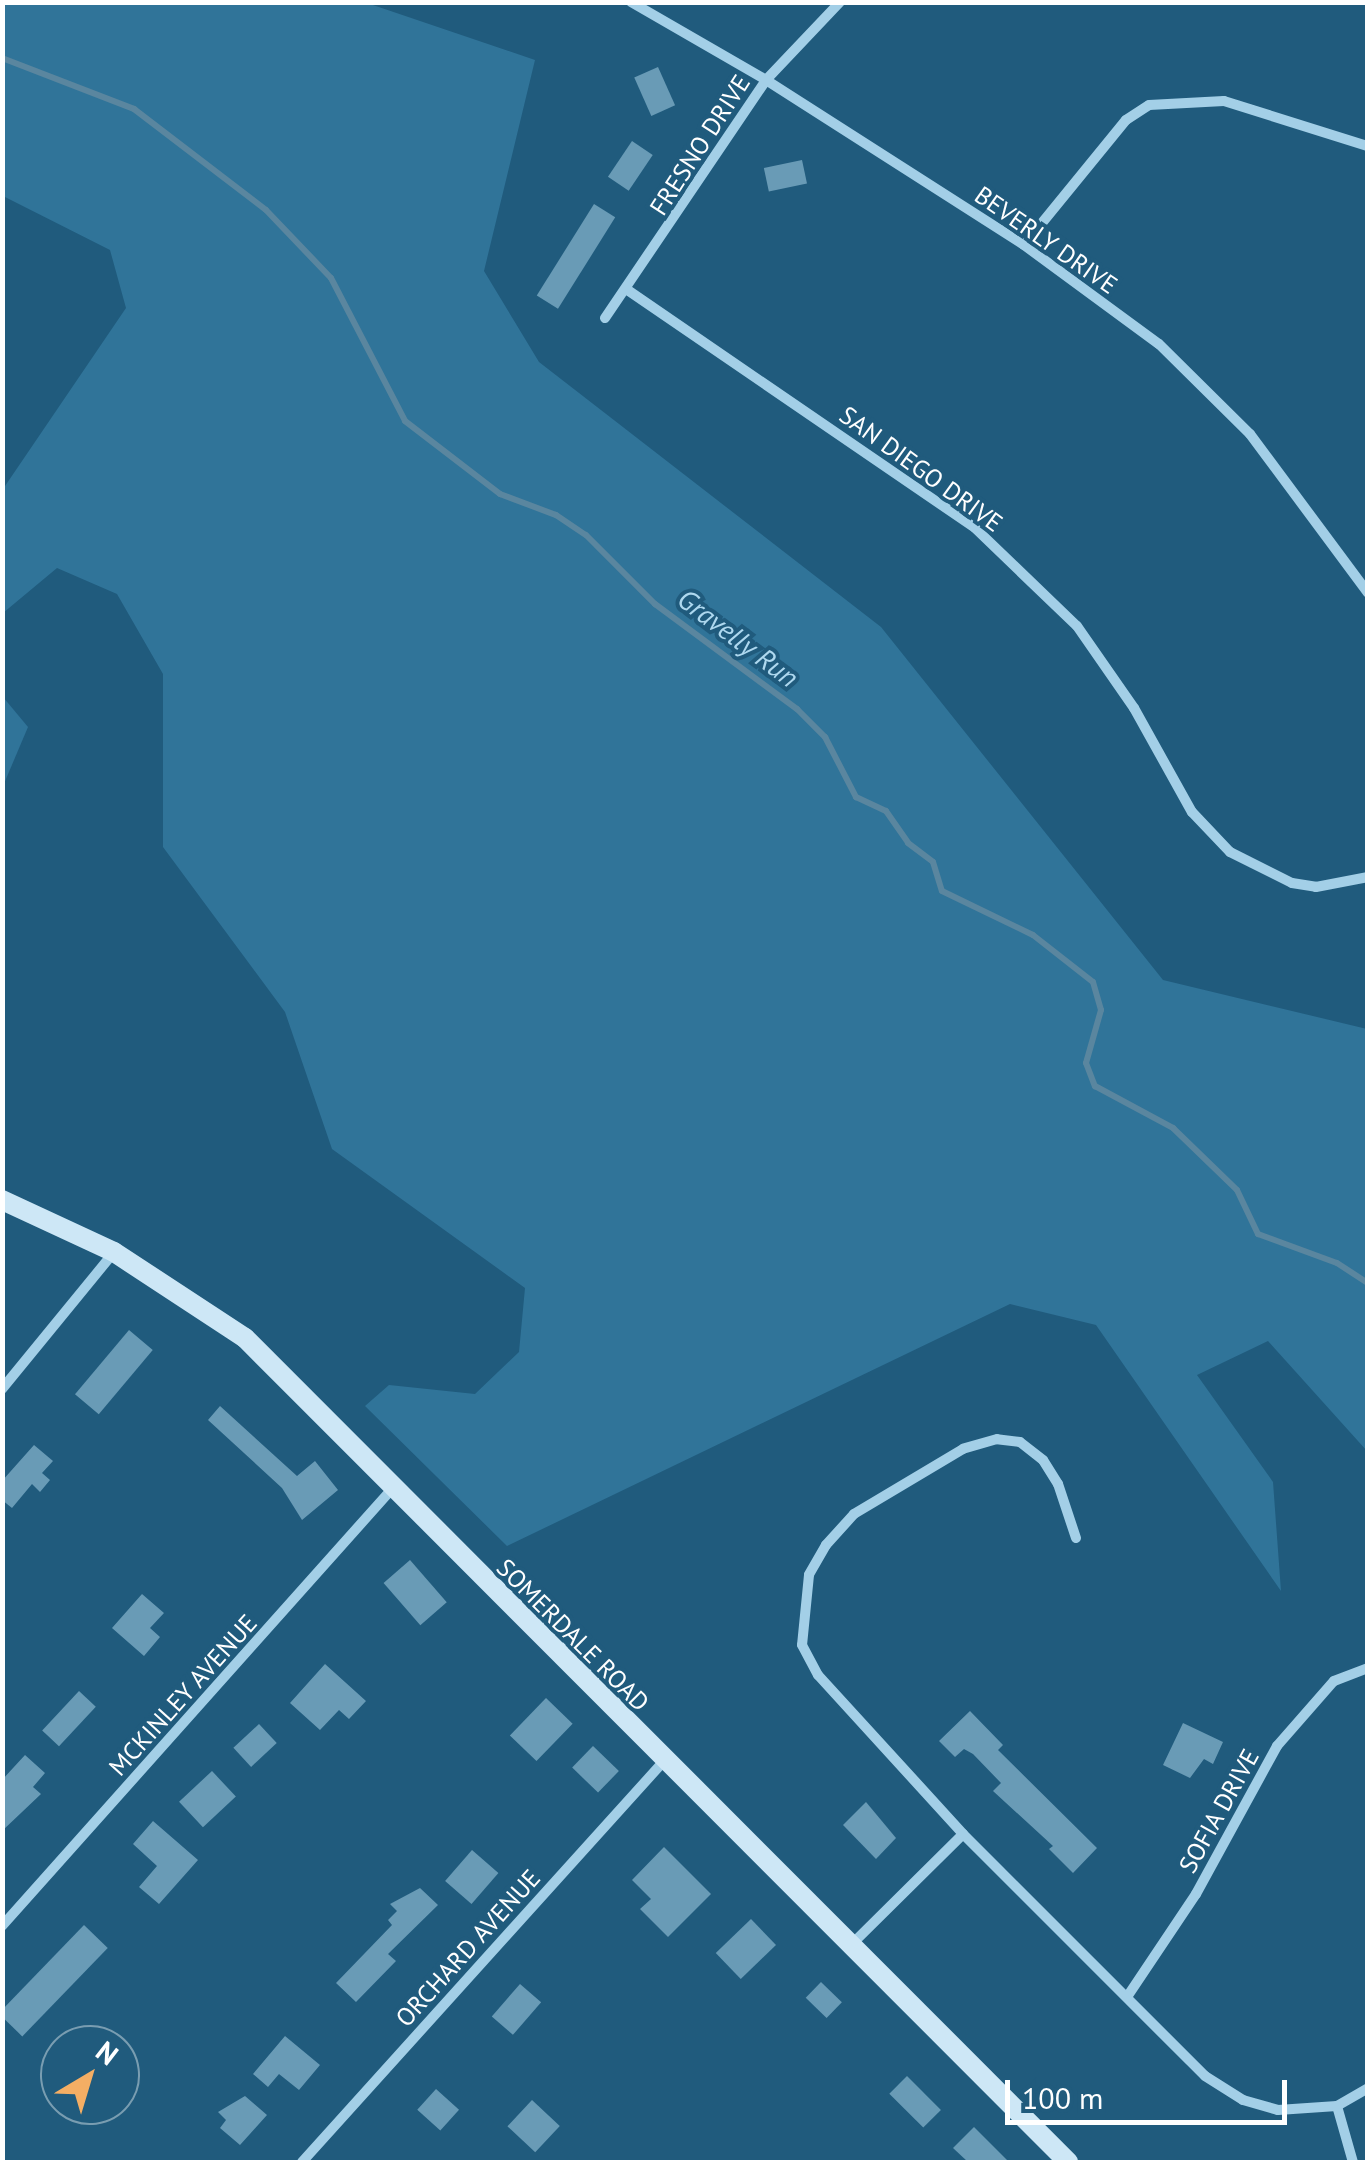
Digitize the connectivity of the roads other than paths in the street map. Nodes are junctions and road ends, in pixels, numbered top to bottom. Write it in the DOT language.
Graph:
graph roads {
  1 [pos="631,2"];
  2 [pos="840,2"];
  3 [pos="766,80"];
  4 [pos="1368,146"];
  5 [pos="1024,245"];
  6 [pos="629,291"];
  7 [pos="605,318"];
  8 [pos="1368,593"];
  9 [pos="1368,877"];
  10 [pos="2,1200"];
  11 [pos="114,1252"];
  12 [pos="2,1389"];
  13 [pos="391,1490"];
  14 [pos="1076,1538"];
  15 [pos="1368,1668"];
  16 [pos="664,1761"];
  17 [pos="962,1834"];
  18 [pos="2,1926"];
  19 [pos="850,1946"];
  20 [pos="1127,1997"];
  21 [pos="1368,2088"];
  22 [pos="1338,2106"];
  23 [pos="302,2162"];
  24 [pos="1068,2162"];
  25 [pos="1352,2162"];
  1 -- 3 [label="street, BEVERLY DRIVE"];
  2 -- 3 [label="street, FRESNO DRIVE"];
  3 -- 5 [label="street, BEVERLY DRIVE"];
  3 -- 6 [label="street, FRESNO DRIVE"];
  4 -- 5 [label="street"];
  5 -- 8 [label="street, BEVERLY DRIVE"];
  6 -- 7 [label="street, FRESNO DRIVE"];
  6 -- 9 [label="street, SAN DIEGO DRIVE"];
  10 -- 11 [label="main road, SOMERDALE ROAD"];
  11 -- 12 [label="street"];
  11 -- 13 [label="main road, SOMERDALE ROAD"];
  13 -- 16 [label="main road, SOMERDALE ROAD"];
  13 -- 18 [label="street, MCKINLEY AVENUE"];
  14 -- 17 [label="street"];
  15 -- 20 [label="street, SOFIA DRIVE"];
  16 -- 19 [label="main road, SOMERDALE ROAD"];
  16 -- 23 [label="street, ORCHARD AVENUE"];
  17 -- 19 [label="street"];
  17 -- 20 [label="street"];
  19 -- 24 [label="main road, SOMERDALE ROAD"];
  20 -- 22 [label="street"];
  21 -- 22 [label="street"];
  22 -- 25 [label="street"];
}
